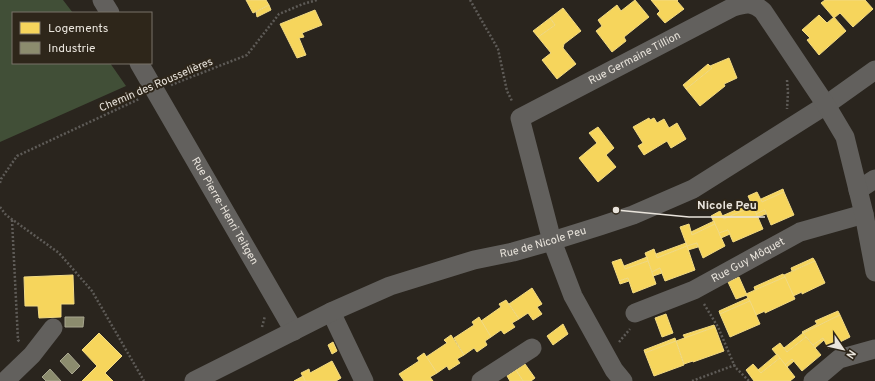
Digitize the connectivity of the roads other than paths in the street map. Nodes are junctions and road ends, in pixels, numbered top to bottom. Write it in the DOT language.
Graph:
graph roads {
  1 [pos="102,0"];
  2 [pos="769,5"];
  3 [pos="109,12"];
  4 [pos="140,64"];
  5 [pos="875,70"];
  6 [pos="826,105"];
  7 [pos="875,179"];
  8 [pos="858,190"];
  9 [pos="864,214"];
  10 [pos="552,241"];
  11 [pos="875,272"];
  12 [pos="331,312"];
  13 [pos="633,320"];
  14 [pos="53,328"];
  15 [pos="294,331"];
  16 [pos="532,348"];
  17 [pos="875,349"];
  18 [pos="5,381"];
  19 [pos="194,381"];
  20 [pos="364,381"];
  21 [pos="481,381"];
  22 [pos="623,381"];
  23 [pos="813,381"];
  1 -- 3 [label="street"];
  2 -- 6 [label="street, Rue Germaine Tillion"];
  2 -- 10 [label="street, Rue Germaine Tillion"];
  4 -- 15 [label="street, Rue Pierre-Henri Teitgen"];
  5 -- 6 [label="street, Rue de Nicole Peu"];
  6 -- 8 [label="street"];
  6 -- 10 [label="street, Rue de Nicole Peu"];
  7 -- 8 [label="street"];
  8 -- 9 [label="street"];
  9 -- 11 [label="street"];
  9 -- 13 [label="street, Rue Guy Môquet"];
  10 -- 12 [label="street, Rue de Nicole Peu"];
  10 -- 22 [label="street"];
  12 -- 15 [label="street, Rue de Nicole Peu"];
  12 -- 20 [label="street"];
  14 -- 18 [label="street"];
  15 -- 19 [label="street, Rue de Nicole Peu"];
  16 -- 21 [label="street"];
  17 -- 23 [label="street"];
}
